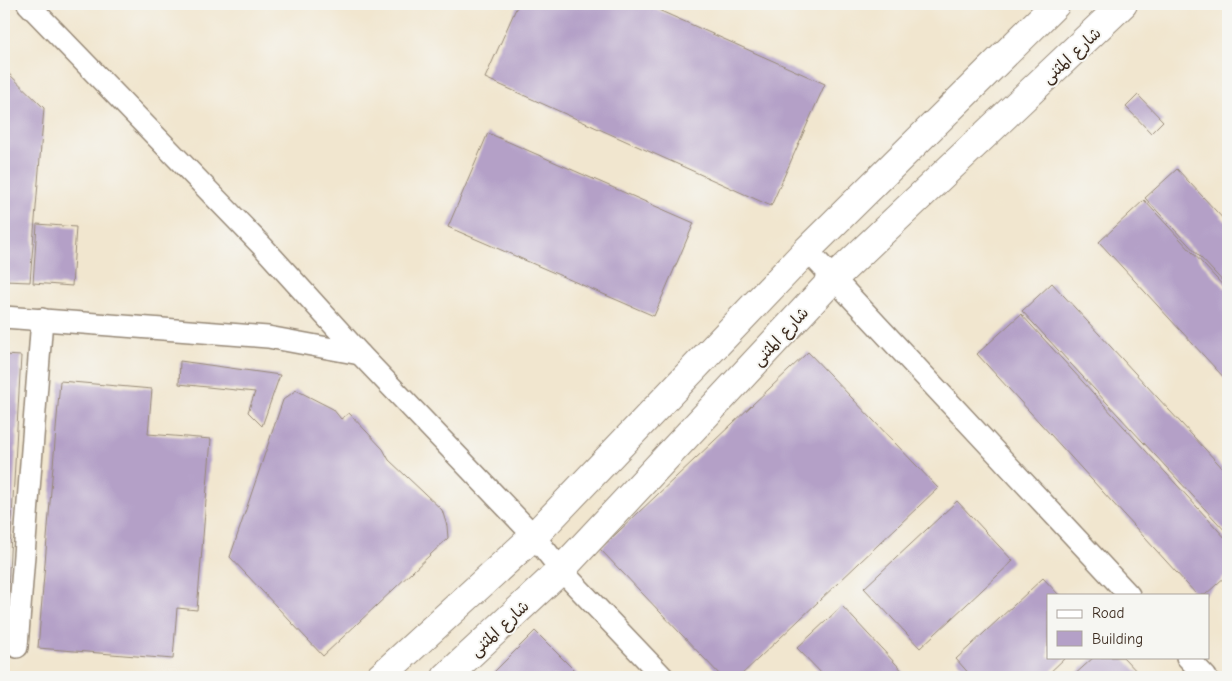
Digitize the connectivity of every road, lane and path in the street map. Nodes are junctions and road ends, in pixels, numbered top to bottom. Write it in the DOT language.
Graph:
graph roads {
  1 [pos="28,4"];
  2 [pos="1056,4"];
  3 [pos="1112,8"];
  4 [pos="808,250"];
  5 [pos="834,278"];
  6 [pos="4,316"];
  7 [pos="42,320"];
  8 [pos="360,354"];
  9 [pos="534,536"];
  10 [pos="561,570"];
  11 [pos="1128,594"];
  12 [pos="17,647"];
  13 [pos="1188,658"];
  14 [pos="380,677"];
  15 [pos="446,677"];
  16 [pos="662,677"];
  17 [pos="1206,677"];
  1 -- 8 [label="street"];
  2 -- 4 [label="street"];
  3 -- 5 [label="street, شارع المثنى"];
  4 -- 5 [label="street"];
  4 -- 9 [label="street"];
  5 -- 10 [label="street, شارع المثنى"];
  5 -- 11 [label="street"];
  6 -- 7 [label="street"];
  7 -- 8 [label="street"];
  7 -- 12 [label="street"];
  8 -- 9 [label="street"];
  9 -- 10 [label="street"];
  9 -- 14 [label="street"];
  10 -- 15 [label="street, شارع المثنى"];
  10 -- 16 [label="street"];
  13 -- 17 [label="street"];
}
